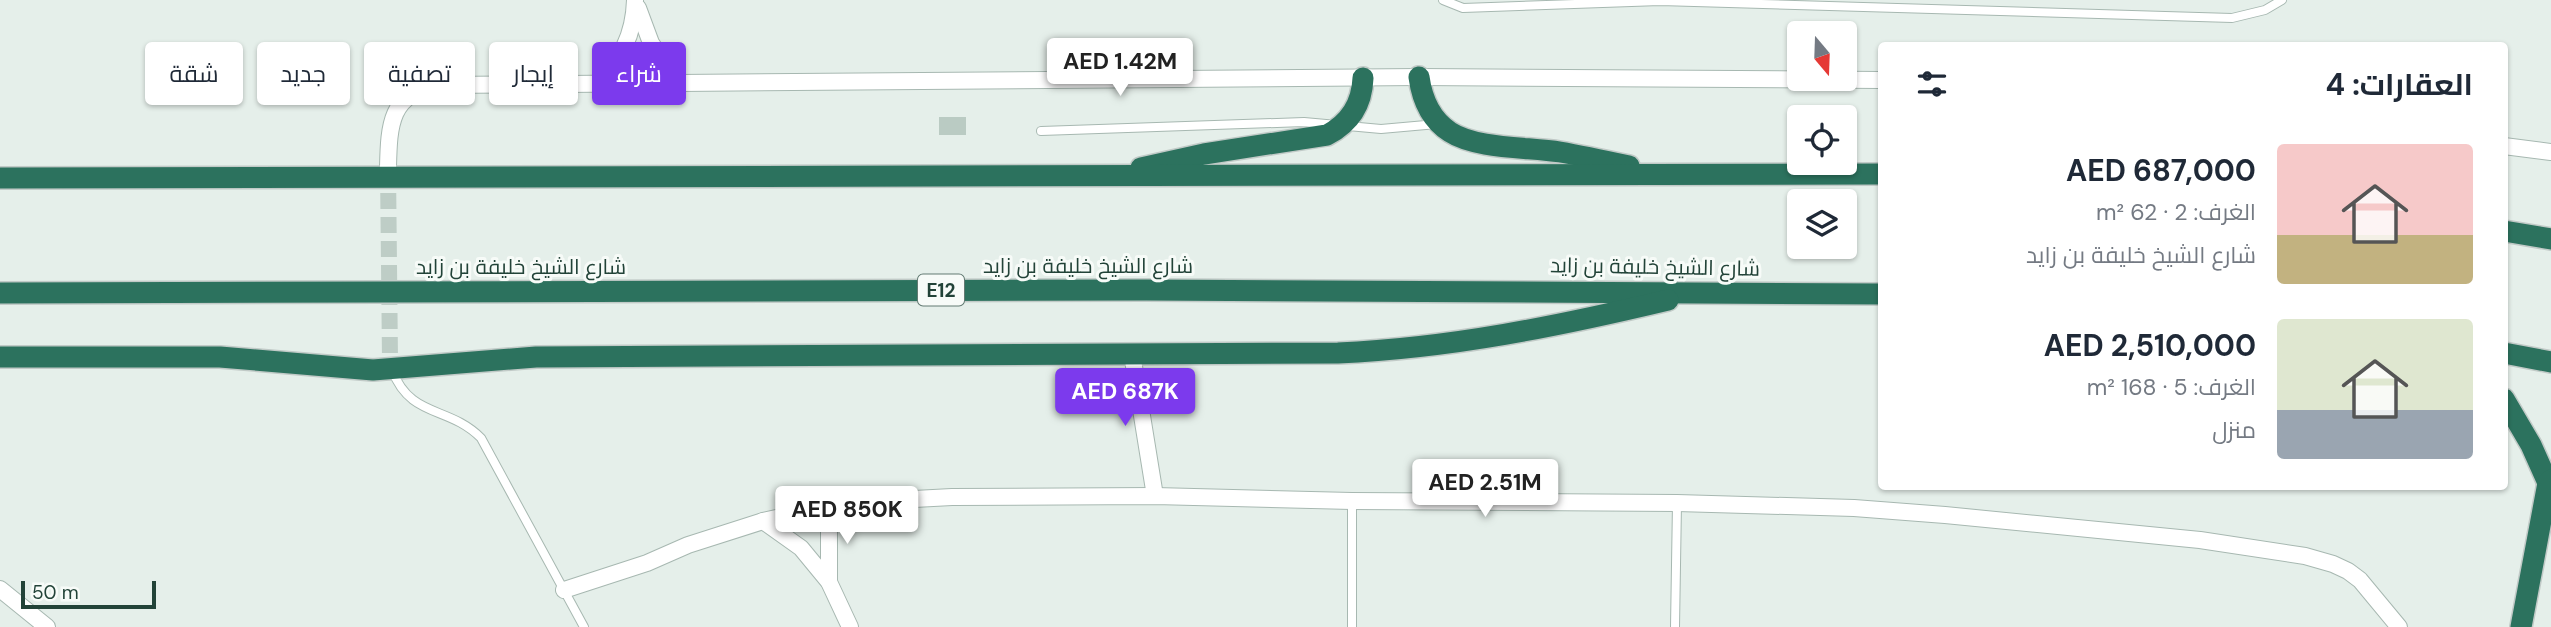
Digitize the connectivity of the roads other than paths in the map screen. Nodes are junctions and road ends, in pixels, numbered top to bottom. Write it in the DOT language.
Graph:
graph roads {
  1 [pos="635,0"];
  2 [pos="1443,0"];
  3 [pos="2282,0"];
  4 [pos="1660,1"];
  5 [pos="627,42"];
  6 [pos="651,42"];
  7 [pos="1419,77"];
  8 [pos="1363,78"];
  9 [pos="1878,80"];
  10 [pos="686,82"];
  11 [pos="592,84"];
  12 [pos="1440,124"];
  13 [pos="1342,125"];
  14 [pos="1041,131"];
  15 [pos="2508,147"];
  16 [pos="2551,152"];
  17 [pos="388,166"];
  18 [pos="1878,174"];
  19 [pos="1661,175"];
  20 [pos="1108,176"];
  21 [pos="0,178"];
  22 [pos="2508,232"];
  23 [pos="2551,239"];
  24 [pos="1698,292"];
  25 [pos="0,293"];
  26 [pos="1878,294"];
  27 [pos="2508,353"];
  28 [pos="1132,354"];
  29 [pos="0,357"];
  30 [pos="2551,362"];
  31 [pos="391,365"];
  32 [pos="2508,406"];
  33 [pos="2549,482"];
  34 [pos="1154,496"];
  35 [pos="1352,502"];
  36 [pos="1677,503"];
  37 [pos="835,505"];
  38 [pos="763,521"];
  39 [pos="829,582"];
  40 [pos="0,589"];
  41 [pos="564,590"];
  42 [pos="47,627"];
  43 [pos="584,627"];
  44 [pos="850,627"];
  45 [pos="1352,627"];
  46 [pos="1675,627"];
  47 [pos="2399,627"];
  48 [pos="2521,627"];
  1 -- 5 [label="street"];
  1 -- 6 [label="street"];
  2 -- 4 [label="lane"];
  3 -- 4 [label="lane"];
  7 -- 8 [label="street"];
  7 -- 9 [label="street"];
  7 -- 12 [label="highway"];
  8 -- 10 [label="street"];
  8 -- 13 [label="highway"];
  11 -- 17 [label="street"];
  12 -- 13 [label="lane"];
  12 -- 19 [label="highway"];
  13 -- 14 [label="lane"];
  13 -- 20 [label="highway"];
  15 -- 16 [label="street"];
  18 -- 19 [label="highway"];
  19 -- 20 [label="highway"];
  20 -- 21 [label="highway"];
  22 -- 23 [label="highway"];
  24 -- 25 [label="highway, شارع الشيخ خليفة بن زايد / E12"];
  24 -- 26 [label="highway, شارع الشيخ خليفة بن زايد / E12"];
  24 -- 28 [label="highway"];
  27 -- 30 [label="highway"];
  28 -- 31 [label="highway"];
  28 -- 34 [label="street"];
  29 -- 31 [label="highway"];
  31 -- 41 [label="lane"];
  32 -- 33 [label="highway"];
  33 -- 48 [label="highway"];
  34 -- 35 [label="street"];
  34 -- 37 [label="street"];
  35 -- 36 [label="street"];
  35 -- 45 [label="lane"];
  36 -- 46 [label="lane"];
  36 -- 47 [label="street"];
  37 -- 38 [label="street"];
  37 -- 39 [label="street"];
  38 -- 39 [label="street"];
  38 -- 41 [label="street"];
  39 -- 44 [label="street"];
  40 -- 42 [label="street"];
  41 -- 43 [label="lane"];
}
